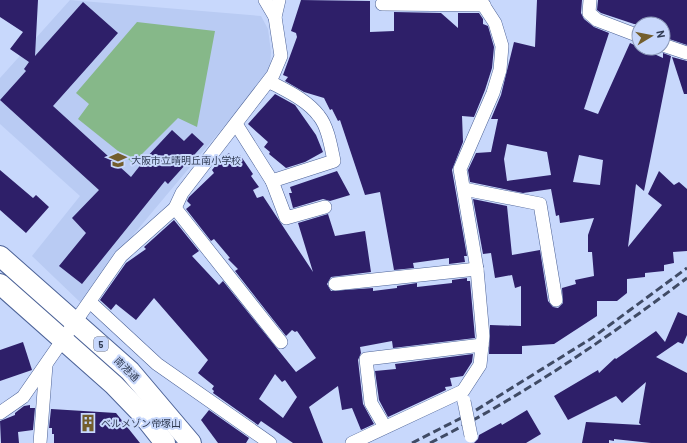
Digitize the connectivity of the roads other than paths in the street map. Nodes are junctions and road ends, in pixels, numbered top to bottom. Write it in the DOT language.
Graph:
graph roads {
  1 [pos="265,0"];
  2 [pos="279,0"];
  3 [pos="590,0"];
  4 [pos="482,3"];
  5 [pos="382,4"];
  6 [pos="275,17"];
  7 [pos="631,33"];
  8 [pos="671,47"];
  9 [pos="687,53"];
  10 [pos="270,82"];
  11 [pos="236,124"];
  12 [pos="272,181"];
  13 [pos="464,189"];
  14 [pos="325,207"];
  15 [pos="175,208"];
  16 [pos="0,256"];
  17 [pos="477,269"];
  18 [pos="0,284"];
  19 [pos="335,284"];
  20 [pos="556,300"];
  21 [pos="90,302"];
  22 [pos="76,321"];
  23 [pos="63,340"];
  24 [pos="281,342"];
  25 [pos="482,345"];
  26 [pos="46,365"];
  27 [pos="463,396"];
  28 [pos="0,413"];
  29 [pos="385,428"];
  30 [pos="470,439"];
  31 [pos="40,443"];
  32 [pos="165,443"];
  33 [pos="191,443"];
  34 [pos="270,443"];
  35 [pos="352,443"];
  1 -- 6 [label="street"];
  2 -- 6 [label="street"];
  3 -- 7 [label="street"];
  4 -- 5 [label="street"];
  4 -- 13 [label="street"];
  6 -- 10 [label="street"];
  8 -- 9 [label="street"];
  10 -- 11 [label="street"];
  10 -- 12 [label="street"];
  11 -- 12 [label="street"];
  11 -- 15 [label="street"];
  12 -- 14 [label="street"];
  13 -- 17 [label="street"];
  13 -- 20 [label="street"];
  15 -- 21 [label="street"];
  15 -- 24 [label="street"];
  16 -- 22 [label="main road, 南港通 / 5"];
  17 -- 19 [label="street"];
  17 -- 25 [label="street"];
  18 -- 23 [label="main road, 南港通 / 5"];
  21 -- 22 [label="street"];
  21 -- 34 [label="street"];
  22 -- 23 [label="street"];
  22 -- 33 [label="main road, 南港通 / 5"];
  23 -- 26 [label="street"];
  23 -- 32 [label="main road, 南港通 / 5"];
  25 -- 27 [label="street"];
  25 -- 29 [label="street"];
  26 -- 28 [label="street"];
  26 -- 31 [label="street"];
  27 -- 29 [label="street"];
  27 -- 30 [label="street, bridge"];
  29 -- 35 [label="street"];
}
